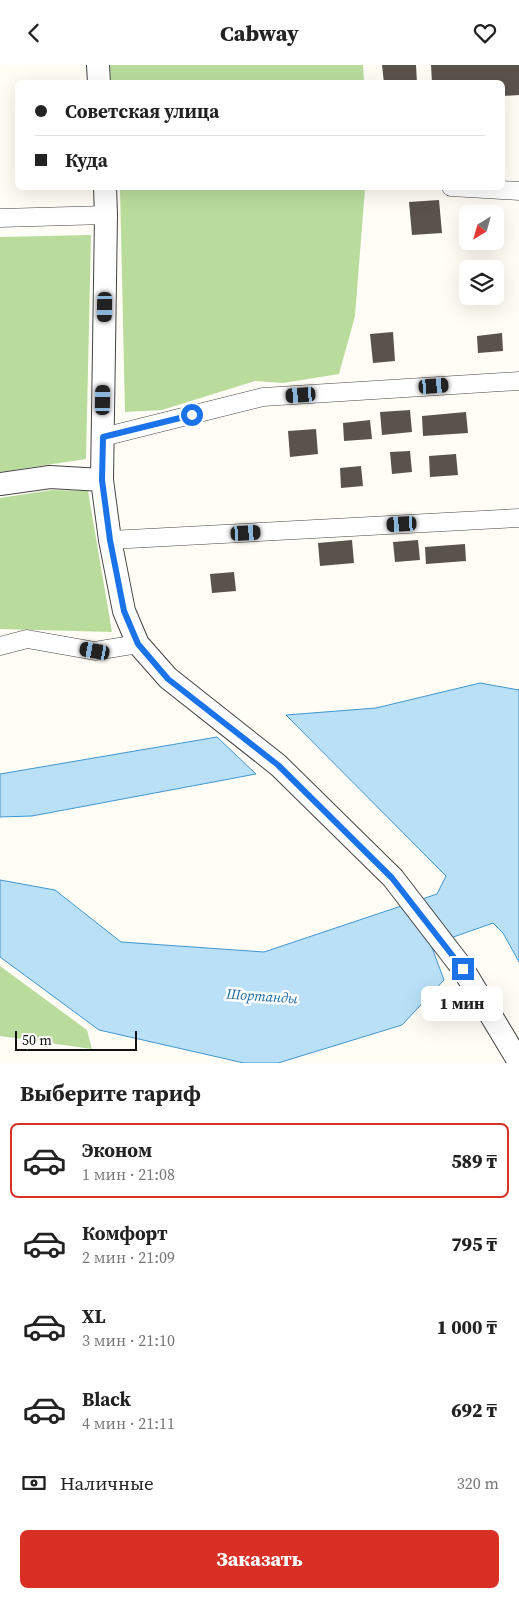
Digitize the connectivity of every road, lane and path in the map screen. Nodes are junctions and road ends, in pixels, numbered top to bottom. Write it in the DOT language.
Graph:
graph roads {
  1 [pos="98,65"];
  2 [pos="99,80"];
  3 [pos="105,190"];
  4 [pos="502,190"];
  5 [pos="519,191"];
  6 [pos="106,215"];
  7 [pos="0,218"];
  8 [pos="519,381"];
  9 [pos="103,437"];
  10 [pos="102,480"];
  11 [pos="0,484"];
  12 [pos="519,518"];
  13 [pos="110,540"];
  14 [pos="138,644"];
  15 [pos="0,646"];
  16 [pos="519,1062"];
  1 -- 2 [label="street"];
  3 -- 6 [label="street"];
  4 -- 5 [label="street"];
  6 -- 7 [label="street"];
  6 -- 9 [label="street"];
  8 -- 9 [label="street"];
  9 -- 10 [label="street"];
  10 -- 11 [label="street"];
  10 -- 13 [label="street"];
  12 -- 13 [label="street"];
  13 -- 14 [label="street"];
  14 -- 15 [label="street"];
  14 -- 16 [label="street"];
}
